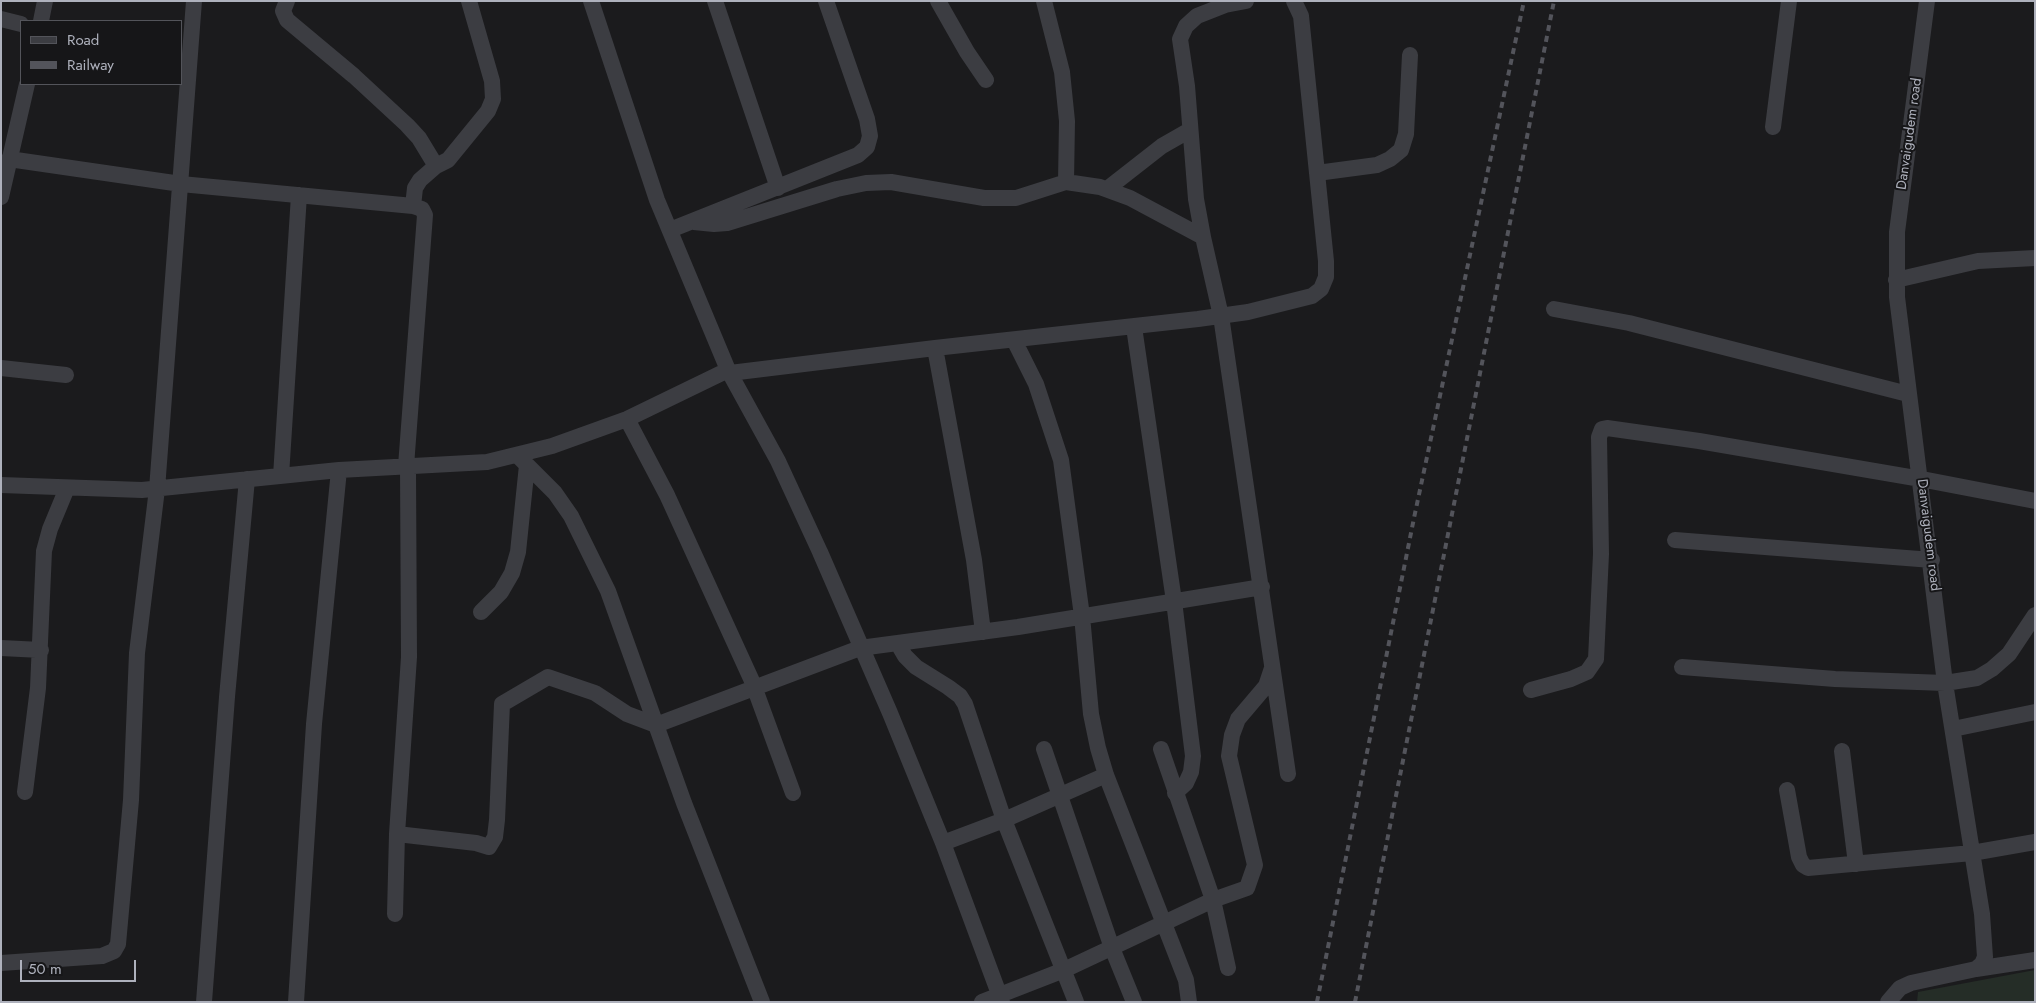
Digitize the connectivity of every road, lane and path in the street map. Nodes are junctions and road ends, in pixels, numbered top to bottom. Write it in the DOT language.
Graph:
graph roads {
  1 [pos="45,1"];
  2 [pos="194,1"];
  3 [pos="287,1"];
  4 [pos="469,1"];
  5 [pos="591,1"];
  6 [pos="715,1"];
  7 [pos="826,1"];
  8 [pos="938,1"];
  9 [pos="1044,1"];
  10 [pos="1246,1"];
  11 [pos="1294,1"];
  12 [pos="1789,1"];
  13 [pos="1927,1"];
  14 [pos="1,19"];
  15 [pos="41,20"];
  16 [pos="20,24"];
  17 [pos="1410,55"];
  18 [pos="986,80"];
  19 [pos="27,85"];
  20 [pos="1773,126"];
  21 [pos="1190,130"];
  22 [pos="9,159"];
  23 [pos="436,166"];
  24 [pos="1317,173"];
  25 [pos="1066,182"];
  26 [pos="181,184"];
  27 [pos="778,188"];
  28 [pos="1107,189"];
  29 [pos="299,195"];
  30 [pos="1,197"];
  31 [pos="413,206"];
  32 [pos="694,222"];
  33 [pos="670,230"];
  34 [pos="1202,237"];
  35 [pos="2035,258"];
  36 [pos="1896,280"];
  37 [pos="1554,309"];
  38 [pos="1221,316"];
  39 [pos="1134,327"];
  40 [pos="1014,340"];
  41 [pos="935,348"];
  42 [pos="1,368"];
  43 [pos="729,372"];
  44 [pos="66,375"];
  45 [pos="1908,394"];
  46 [pos="627,419"];
  47 [pos="522,460"];
  48 [pos="406,466"];
  49 [pos="339,470"];
  50 [pos="281,476"];
  51 [pos="248,479"];
  52 [pos="1921,479"];
  53 [pos="1,485"];
  54 [pos="67,488"];
  55 [pos="157,488"];
  56 [pos="2035,501"];
  57 [pos="1675,540"];
  58 [pos="1932,560"];
  59 [pos="1262,587"];
  60 [pos="1174,601"];
  61 [pos="481,612"];
  62 [pos="2035,615"];
  63 [pos="1082,616"];
  64 [pos="983,632"];
  65 [pos="898,644"];
  66 [pos="1,648"];
  67 [pos="860,648"];
  68 [pos="41,650"];
  69 [pos="1273,666"];
  70 [pos="1682,666"];
  71 [pos="1946,683"];
  72 [pos="755,688"];
  73 [pos="1531,690"];
  74 [pos="2035,712"];
  75 [pos="656,725"];
  76 [pos="1953,729"];
  77 [pos="1161,749"];
  78 [pos="1044,750"];
  79 [pos="1842,751"];
  80 [pos="1288,774"];
  81 [pos="1106,775"];
  82 [pos="1787,790"];
  83 [pos="25,792"];
  84 [pos="793,793"];
  85 [pos="1175,793"];
  86 [pos="1059,794"];
  87 [pos="1004,820"];
  88 [pos="397,834"];
  89 [pos="2035,842"];
  90 [pos="943,843"];
  91 [pos="1972,853"];
  92 [pos="1856,864"];
  93 [pos="1213,900"];
  94 [pos="395,914"];
  95 [pos="1163,923"];
  96 [pos="1112,948"];
  97 [pos="2035,960"];
  98 [pos="1,963"];
  99 [pos="1228,968"];
  100 [pos="1976,969"];
  101 [pos="1064,970"];
  102 [pos="1001,998"];
  103 [pos="204,1002"];
  104 [pos="296,1002"];
  105 [pos="762,1002"];
  106 [pos="982,1002"];
  107 [pos="1076,1002"];
  108 [pos="1134,1002"];
  109 [pos="1189,1002"];
  110 [pos="1888,1002"];
  1 -- 15 [label="street"];
  2 -- 26 [label="street"];
  3 -- 23 [label="street"];
  4 -- 23 [label="street"];
  5 -- 33 [label="street"];
  6 -- 27 [label="street"];
  7 -- 27 [label="street"];
  8 -- 18 [label="street"];
  9 -- 25 [label="street"];
  10 -- 21 [label="street"];
  11 -- 24 [label="street"];
  12 -- 20 [label="street"];
  13 -- 36 [label="street, Danvaigudem road"];
  14 -- 16 [label="street"];
  17 -- 24 [label="street"];
  19 -- 22 [label="street"];
  21 -- 28 [label="street"];
  21 -- 34 [label="street"];
  22 -- 26 [label="street"];
  22 -- 30 [label="street"];
  23 -- 31 [label="street"];
  24 -- 38 [label="street"];
  25 -- 28 [label="street"];
  25 -- 32 [label="street"];
  26 -- 29 [label="street"];
  26 -- 55 [label="street"];
  27 -- 32 [label="street"];
  28 -- 34 [label="street"];
  29 -- 31 [label="street"];
  29 -- 50 [label="street"];
  31 -- 48 [label="street"];
  32 -- 33 [label="street"];
  33 -- 43 [label="street"];
  34 -- 38 [label="street"];
  35 -- 36 [label="street"];
  36 -- 45 [label="street, Danvaigudem road"];
  37 -- 45 [label="street"];
  38 -- 39 [label="street"];
  38 -- 59 [label="street"];
  39 -- 40 [label="street"];
  39 -- 60 [label="street"];
  40 -- 41 [label="street"];
  40 -- 63 [label="street"];
  41 -- 43 [label="street"];
  41 -- 64 [label="street"];
  42 -- 44 [label="street"];
  43 -- 46 [label="street"];
  43 -- 67 [label="street"];
  45 -- 52 [label="street, Danvaigudem road"];
  46 -- 47 [label="street"];
  46 -- 72 [label="street"];
  47 -- 48 [label="street"];
  47 -- 61 [label="street"];
  47 -- 75 [label="street"];
  48 -- 49 [label="street"];
  48 -- 88 [label="street"];
  49 -- 50 [label="street"];
  49 -- 104 [label="street"];
  50 -- 51 [label="street"];
  51 -- 55 [label="street"];
  51 -- 103 [label="street"];
  52 -- 56 [label="street"];
  52 -- 58 [label="street, Danvaigudem road"];
  52 -- 73 [label="street"];
  53 -- 54 [label="street"];
  54 -- 55 [label="street"];
  54 -- 68 [label="street"];
  55 -- 98 [label="street"];
  57 -- 58 [label="street"];
  58 -- 71 [label="street, Danvaigudem road"];
  59 -- 60 [label="street"];
  59 -- 69 [label="street"];
  60 -- 63 [label="street"];
  60 -- 85 [label="street"];
  62 -- 71 [label="street"];
  63 -- 64 [label="street"];
  63 -- 81 [label="street"];
  64 -- 65 [label="street"];
  65 -- 67 [label="street"];
  65 -- 87 [label="street"];
  66 -- 68 [label="street"];
  67 -- 72 [label="street"];
  67 -- 90 [label="street"];
  68 -- 83 [label="street"];
  69 -- 80 [label="street"];
  69 -- 93 [label="street"];
  70 -- 71 [label="street"];
  71 -- 76 [label="street, Danvaigudem road"];
  72 -- 75 [label="street"];
  72 -- 84 [label="street"];
  74 -- 76 [label="street"];
  75 -- 88 [label="street"];
  75 -- 105 [label="street"];
  76 -- 91 [label="street, Danvaigudem road"];
  77 -- 85 [label="street"];
  78 -- 86 [label="street"];
  79 -- 92 [label="street"];
  81 -- 86 [label="street"];
  81 -- 95 [label="street"];
  82 -- 92 [label="street"];
  85 -- 93 [label="street"];
  86 -- 87 [label="street"];
  86 -- 96 [label="street"];
  87 -- 90 [label="street"];
  87 -- 101 [label="street"];
  88 -- 94 [label="street"];
  89 -- 91 [label="street"];
  90 -- 102 [label="street"];
  91 -- 92 [label="street"];
  91 -- 100 [label="street, Danvaigudem road"];
  93 -- 95 [label="street"];
  93 -- 99 [label="street"];
  95 -- 96 [label="street"];
  95 -- 109 [label="street"];
  96 -- 101 [label="street"];
  96 -- 108 [label="street"];
  97 -- 100 [label="street"];
  100 -- 110 [label="street"];
  101 -- 102 [label="street"];
  101 -- 107 [label="street"];
  102 -- 106 [label="street"];
}
